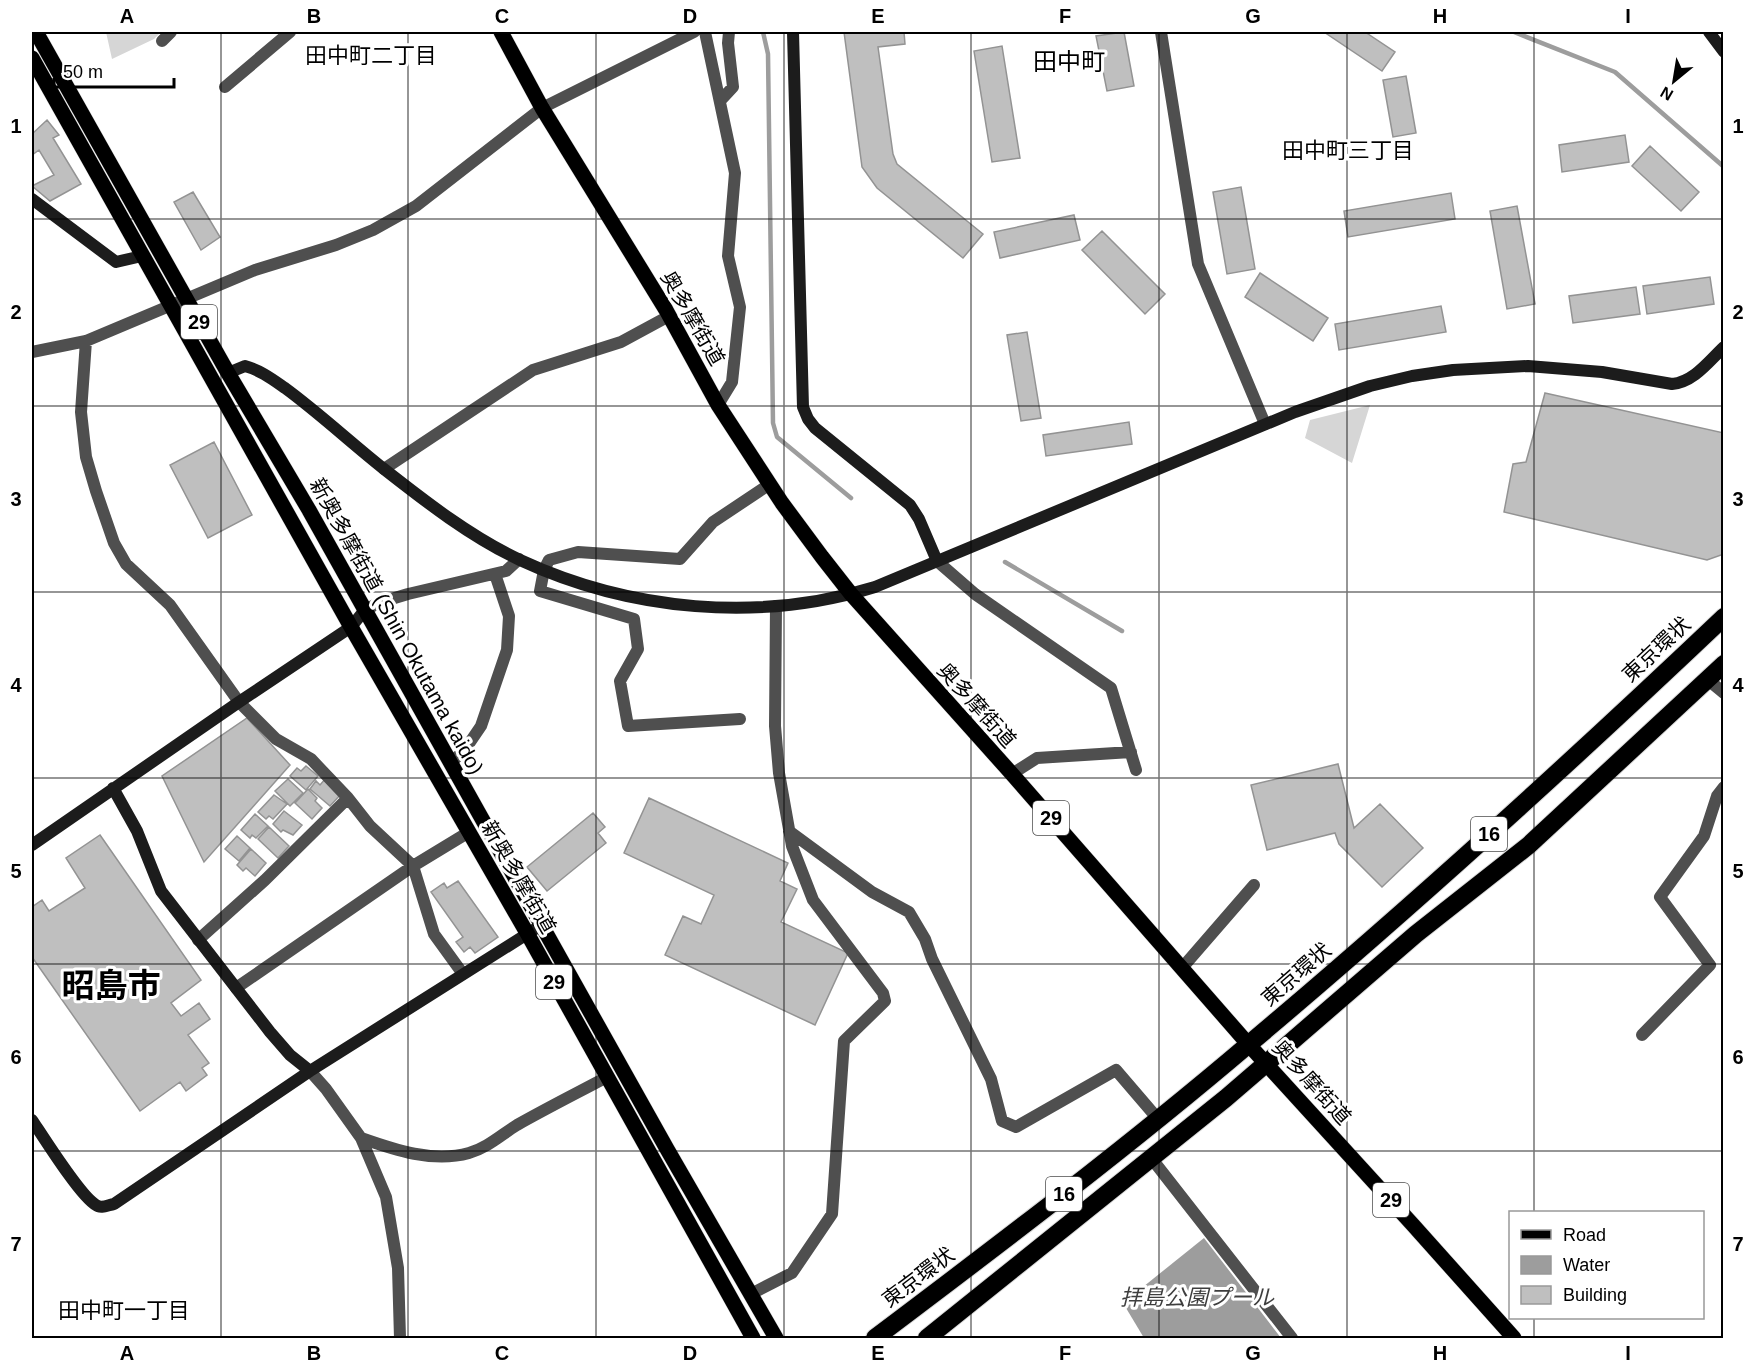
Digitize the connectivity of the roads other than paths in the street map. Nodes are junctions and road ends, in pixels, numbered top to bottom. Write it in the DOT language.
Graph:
graph roads {
  1 [pos="36,32"];
  2 [pos="290,32"];
  3 [pos="501,32"];
  4 [pos="694,32"];
  5 [pos="705,32"];
  6 [pos="729,32"];
  7 [pos="793,32"];
  8 [pos="1161,32"];
  9 [pos="1709,32"];
  10 [pos="1724,52"];
  11 [pos="32,58"];
  12 [pos="225,87"];
  13 [pos="720,101"];
  14 [pos="542,108"];
  15 [pos="32,199"];
  16 [pos="142,256"];
  17 [pos="186,298"];
  18 [pos="171,307"];
  19 [pos="669,316"];
  20 [pos="87,342"];
  21 [pos="1724,346"];
  22 [pos="32,352"];
  23 [pos="228,373"];
  24 [pos="718,405"];
  25 [pos="1265,424"];
  26 [pos="384,469"];
  27 [pos="770,484"];
  28 [pos="519,559"];
  29 [pos="937,561"];
  30 [pos="544,570"];
  31 [pos="495,574"];
  32 [pos="851,594"];
  33 [pos="776,606"];
  34 [pos="364,611"];
  35 [pos="1724,617"];
  36 [pos="351,627"];
  37 [pos="1724,664"];
  38 [pos="1707,679"];
  39 [pos="1724,693"];
  40 [pos="239,702"];
  41 [pos="740,719"];
  42 [pos="1131,752"];
  43 [pos="450,763"];
  44 [pos="1136,770"];
  45 [pos="1012,774"];
  46 [pos="1724,787"];
  47 [pos="113,788"];
  48 [pos="348,798"];
  49 [pos="789,831"];
  50 [pos="469,832"];
  51 [pos="32,845"];
  52 [pos="414,866"];
  53 [pos="1254,885"];
  54 [pos="541,925"];
  55 [pos="527,933"];
  56 [pos="198,940"];
  57 [pos="1182,968"];
  58 [pos="463,974"];
  59 [pos="236,988"];
  60 [pos="1642,1035"];
  61 [pos="1249,1045"];
  62 [pos="1267,1063"];
  63 [pos="310,1071"];
  64 [pos="607,1077"];
  65 [pos="1158,1119"];
  66 [pos="32,1120"];
  67 [pos="361,1138"];
  68 [pos="1152,1159"];
  69 [pos="751,1294"];
  70 [pos="400,1338"];
  71 [pos="753,1338"];
  72 [pos="776,1338"];
  73 [pos="875,1338"];
  74 [pos="927,1338"];
  75 [pos="1292,1338"];
  76 [pos="1514,1338"];
  1 -- 17 [label="main road, 新奥多摩街道 (Shin Okutama kaido) / 29"];
  2 -- 12 [label="street"];
  3 -- 14 [label="main road, 奥多摩街道 / 29"];
  4 -- 14 [label="street"];
  5 -- 13 [label="street"];
  6 -- 13 [label="street"];
  7 -- 29 [label="street"];
  8 -- 25 [label="street"];
  9 -- 10 [label="street"];
  11 -- 16 [label="main road, 新奥多摩街道 (Shin Okutama kaido) / 29"];
  13 -- 24 [label="street"];
  14 -- 17 [label="street"];
  14 -- 19 [label="main road, 奥多摩街道 / 29"];
  15 -- 16 [label="street"];
  16 -- 18 [label="main road, 新奥多摩街道 (Shin Okutama kaido) / 29"];
  17 -- 18 [label="street"];
  17 -- 23 [label="main road, 新奥多摩街道 (Shin Okutama kaido) / 29"];
  18 -- 20 [label="street"];
  18 -- 36 [label="main road, 新奥多摩街道 (Shin Okutama kaido) / 29"];
  19 -- 24 [label="main road, 奥多摩街道 / 29"];
  19 -- 26 [label="street"];
  20 -- 22 [label="street"];
  20 -- 40 [label="street"];
  21 -- 25 [label="street"];
  23 -- 26 [label="street"];
  23 -- 34 [label="main road, 新奥多摩街道 (Shin Okutama kaido) / 29"];
  24 -- 27 [label="main road, 奥多摩街道 / 29"];
  25 -- 29 [label="street"];
  26 -- 28 [label="street"];
  27 -- 30 [label="street"];
  27 -- 32 [label="main road, 奥多摩街道 / 29"];
  28 -- 30 [label="street"];
  28 -- 31 [label="street"];
  29 -- 32 [label="street"];
  29 -- 42 [label="street"];
  30 -- 33 [label="street"];
  30 -- 41 [label="street"];
  31 -- 34 [label="street"];
  31 -- 43 [label="street"];
  32 -- 33 [label="street"];
  32 -- 45 [label="main road, 奥多摩街道 / 29"];
  33 -- 49 [label="street"];
  34 -- 36 [label="street"];
  34 -- 43 [label="main road, 新奥多摩街道 (Shin Okutama kaido) / 29"];
  35 -- 61 [label="highway, 東京環状 / 16"];
  36 -- 40 [label="street"];
  36 -- 50 [label="main road, 新奥多摩街道 / 29"];
  37 -- 38 [label="highway, 16"];
  38 -- 39 [label="street"];
  38 -- 62 [label="highway, 16"];
  40 -- 47 [label="street"];
  40 -- 48 [label="street"];
  42 -- 44 [label="street"];
  42 -- 45 [label="street"];
  43 -- 54 [label="main road, 新奥多摩街道 (Shin Okutama kaido) / 29"];
  45 -- 57 [label="main road, 奥多摩街道 / 29"];
  46 -- 60 [label="street"];
  47 -- 51 [label="street"];
  47 -- 56 [label="street"];
  48 -- 52 [label="street"];
  48 -- 56 [label="street"];
  49 -- 65 [label="street"];
  49 -- 69 [label="street"];
  50 -- 52 [label="street"];
  50 -- 55 [label="main road, 新奥多摩街道 / 29"];
  52 -- 58 [label="street"];
  52 -- 59 [label="street"];
  53 -- 57 [label="street"];
  54 -- 55 [label="street"];
  54 -- 69 [label="main road, 新奥多摩街道 (Shin Okutama kaido) / 29"];
  55 -- 58 [label="street"];
  55 -- 64 [label="main road, 新奥多摩街道 / 29"];
  56 -- 59 [label="street"];
  57 -- 61 [label="main road, 奥多摩街道 / 29"];
  58 -- 63 [label="street"];
  59 -- 63 [label="street"];
  61 -- 62 [label="main road, 奥多摩街道 / 29"];
  61 -- 65 [label="highway, 東京環状 / 16"];
  62 -- 68 [label="highway, 16"];
  62 -- 76 [label="main road, 奥多摩街道 / 29"];
  63 -- 66 [label="street"];
  63 -- 67 [label="street"];
  64 -- 67 [label="street"];
  64 -- 71 [label="main road, 新奥多摩街道 / 29"];
  65 -- 73 [label="highway, 東京環状 / 16"];
  67 -- 70 [label="street"];
  68 -- 74 [label="highway, 16"];
  68 -- 75 [label="street"];
  69 -- 72 [label="main road, 29"];
}
